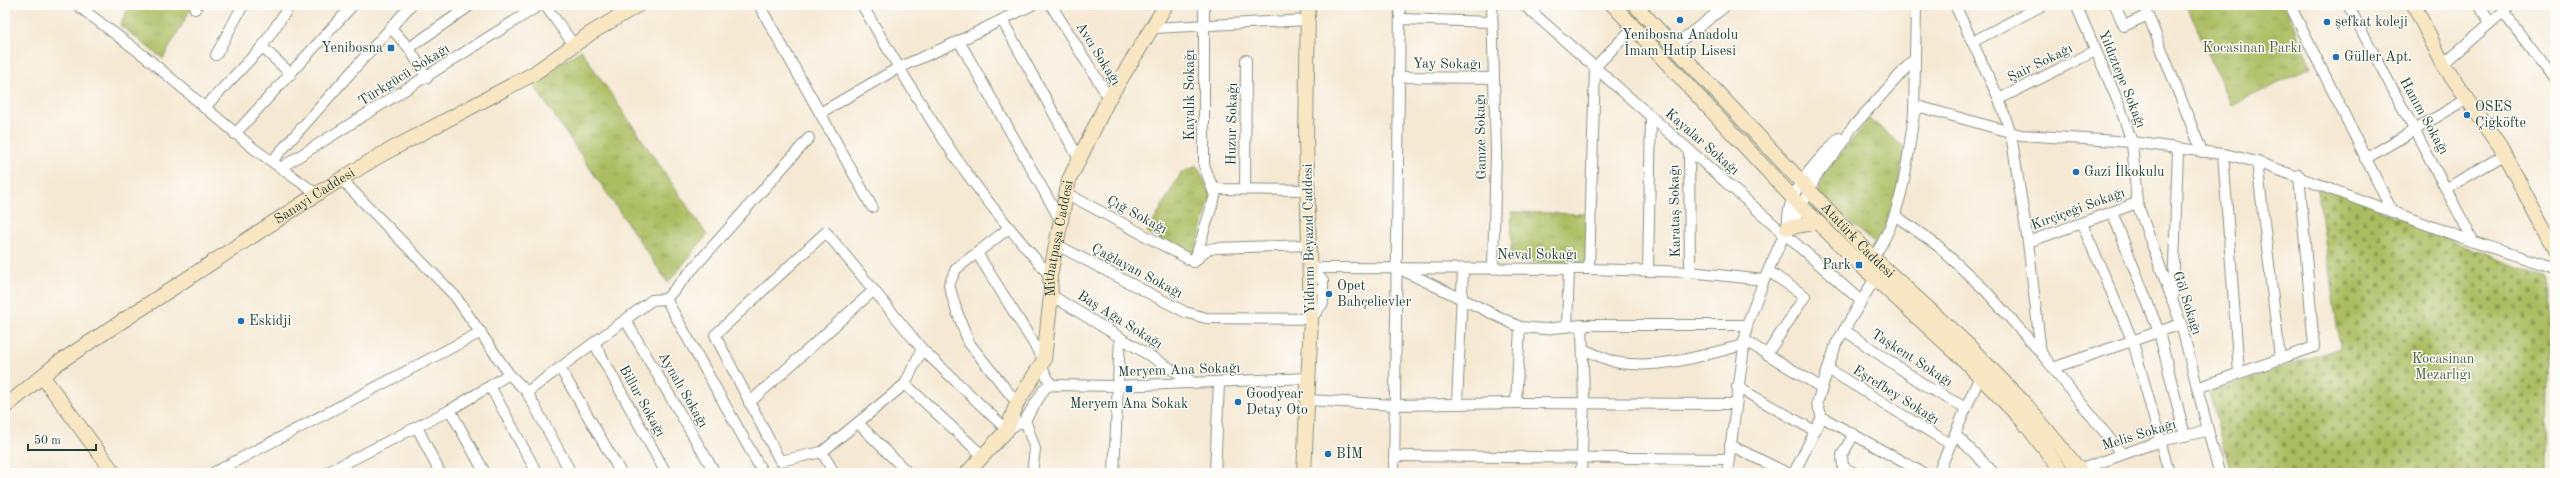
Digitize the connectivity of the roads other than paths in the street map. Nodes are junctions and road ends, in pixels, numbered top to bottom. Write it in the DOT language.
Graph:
graph roads {
  1 [pos="77,5"];
  2 [pos="243,5"];
  3 [pos="290,5"];
  4 [pos="353,5"];
  5 [pos="412,5"];
  6 [pos="471,5"];
  7 [pos="540,5"];
  8 [pos="545,5"];
  9 [pos="638,5"];
  10 [pos="759,5"];
  11 [pos="862,5"];
  12 [pos="1032,5"];
  13 [pos="1051,5"];
  14 [pos="1204,5"];
  15 [pos="1308,5"];
  16 [pos="1398,5"];
  17 [pos="1492,5"];
  18 [pos="1524,5"];
  19 [pos="1613,5"];
  20 [pos="1635,5"];
  21 [pos="1727,5"];
  22 [pos="1916,5"];
  23 [pos="1955,5"];
  24 [pos="2043,5"];
  25 [pos="2076,5"];
  26 [pos="2115,5"];
  27 [pos="2290,5"];
  28 [pos="2348,5"];
  29 [pos="2414,5"];
  30 [pos="2480,5"];
  31 [pos="2512,5"];
  32 [pos="1160,8"];
  33 [pos="2503,12"];
  34 [pos="1400,19"];
  35 [pos="1002,20"];
  36 [pos="1308,20"];
  37 [pos="1492,22"];
  38 [pos="2490,23"];
  39 [pos="1204,25"];
  40 [pos="391,28"];
  41 [pos="1153,28"];
  42 [pos="1633,28"];
  43 [pos="959,41"];
  44 [pos="1972,42"];
  45 [pos="574,45"];
  46 [pos="1674,46"];
  47 [pos="262,47"];
  48 [pos="409,48"];
  49 [pos="2095,51"];
  50 [pos="216,55"];
  51 [pos="1915,58"];
  52 [pos="1246,60"];
  53 [pos="2443,64"];
  54 [pos="1595,67"];
  55 [pos="898,68"];
  56 [pos="291,74"];
  57 [pos="1399,77"];
  58 [pos="427,78"];
  59 [pos="1494,78"];
  60 [pos="2555,80"];
  61 [pos="1109,98"];
  62 [pos="2469,98"];
  63 [pos="1998,99"];
  64 [pos="204,108"];
  65 [pos="820,113"];
  66 [pos="1914,113"];
  67 [pos="1651,116"];
  68 [pos="2416,129"];
  69 [pos="235,134"];
  70 [pos="2011,134"];
  71 [pos="809,138"];
  72 [pos="2132,142"];
  73 [pos="1689,150"];
  74 [pos="2178,150"];
  75 [pos="2202,152"];
  76 [pos="2223,154"];
  77 [pos="2504,155"];
  78 [pos="1078,157"];
  79 [pos="2365,159"];
  80 [pos="272,161"];
  81 [pos="2257,162"];
  82 [pos="282,167"];
  83 [pos="2299,175"];
  84 [pos="341,179"];
  85 [pos="1212,184"];
  86 [pos="1804,185"];
  87 [pos="2447,188"];
  88 [pos="1245,189"];
  89 [pos="1308,190"];
  90 [pos="1066,193"];
  91 [pos="317,194"];
  92 [pos="1797,202"];
  93 [pos="2136,203"];
  94 [pos="872,207"];
  95 [pos="2392,211"];
  96 [pos="2112,212"];
  97 [pos="1896,216"];
  98 [pos="1818,222"];
  99 [pos="1062,223"];
  100 [pos="2082,224"];
  101 [pos="1009,228"];
  102 [pos="1787,229"];
  103 [pos="2028,242"];
  104 [pos="2474,242"];
  105 [pos="1057,245"];
  106 [pos="1309,245"];
  107 [pos="2555,250"];
  108 [pos="977,253"];
  109 [pos="1873,258"];
  110 [pos="1194,262"];
  111 [pos="1396,267"];
  112 [pos="1311,268"];
  113 [pos="1493,268"];
  114 [pos="2555,268"];
  115 [pos="1569,269"];
  116 [pos="1589,269"];
  117 [pos="1463,270"];
  118 [pos="1648,271"];
  119 [pos="1690,272"];
  120 [pos="1050,276"];
  121 [pos="1766,276"];
  122 [pos="1875,278"];
  123 [pos="874,290"];
  124 [pos="1051,295"];
  125 [pos="2173,298"];
  126 [pos="666,299"];
  127 [pos="1462,299"];
  128 [pos="1861,301"];
  129 [pos="1311,319"];
  130 [pos="626,321"];
  131 [pos="2181,324"];
  132 [pos="1582,325"];
  133 [pos="1747,325"];
  134 [pos="1520,327"];
  135 [pos="1567,327"];
  136 [pos="1844,330"];
  137 [pos="482,332"];
  138 [pos="2159,332"];
  139 [pos="1120,337"];
  140 [pos="1744,342"];
  141 [pos="2133,342"];
  142 [pos="594,343"];
  143 [pos="922,349"];
  144 [pos="1583,349"];
  145 [pos="2040,353"];
  146 [pos="1767,354"];
  147 [pos="2280,358"];
  148 [pos="1044,360"];
  149 [pos="560,368"];
  150 [pos="2053,368"];
  151 [pos="1828,369"];
  152 [pos="2240,373"];
  153 [pos="509,374"];
  154 [pos="42,376"];
  155 [pos="1980,376"];
  156 [pos="1309,378"];
  157 [pos="1194,383"];
  158 [pos="1219,383"];
  159 [pos="905,384"];
  160 [pos="1051,385"];
  161 [pos="490,386"];
  162 [pos="1118,386"];
  163 [pos="1738,387"];
  164 [pos="1822,388"];
  165 [pos="2197,388"];
  166 [pos="527,392"];
  167 [pos="1308,400"];
  168 [pos="749,403"];
  169 [pos="1017,403"];
  170 [pos="1516,403"];
  171 [pos="1584,403"];
  172 [pos="1457,404"];
  173 [pos="1735,404"];
  174 [pos="1394,405"];
  175 [pos="5,407"];
  176 [pos="1966,408"];
  177 [pos="450,410"];
  178 [pos="1822,417"];
  179 [pos="1025,420"];
  180 [pos="858,423"];
  181 [pos="417,427"];
  182 [pos="1007,430"];
  183 [pos="1815,431"];
  184 [pos="2207,431"];
  185 [pos="1854,434"];
  186 [pos="1955,434"];
  187 [pos="2185,436"];
  188 [pos="2160,441"];
  189 [pos="1950,444"];
  190 [pos="1730,445"];
  191 [pos="822,452"];
  192 [pos="2122,454"];
  193 [pos="983,456"];
  194 [pos="1394,456"];
  195 [pos="1582,456"];
  196 [pos="1728,459"];
  197 [pos="2081,471"];
  198 [pos="759,472"];
  199 [pos="1851,472"];
  200 [pos="114,473"];
  201 [pos="213,473"];
  202 [pos="326,473"];
  203 [pos="440,473"];
  204 [pos="485,473"];
  205 [pos="537,473"];
  206 [pos="571,473"];
  207 [pos="620,473"];
  208 [pos="666,473"];
  209 [pos="715,473"];
  210 [pos="834,473"];
  211 [pos="908,473"];
  212 [pos="967,473"];
  213 [pos="1032,473"];
  214 [pos="1114,473"];
  215 [pos="1215,473"];
  216 [pos="1304,473"];
  217 [pos="1394,473"];
  218 [pos="1581,473"];
  219 [pos="1727,473"];
  220 [pos="1787,473"];
  221 [pos="1794,473"];
  222 [pos="1923,473"];
  223 [pos="1938,473"];
  224 [pos="1994,473"];
  225 [pos="2062,473"];
  226 [pos="2169,473"];
  227 [pos="2219,473"];
  1 -- 64 [label="street"];
  2 -- 50 [label="street"];
  3 -- 47 [label="street"];
  4 -- 56 [label="street"];
  5 -- 40 [label="street"];
  6 -- 48 [label="street"];
  7 -- 58 [label="street, Türkgücü Sokağı"];
  8 -- 45 [label="street"];
  9 -- 45 [label="main road, Sanayi Caddesi"];
  10 -- 65 [label="street"];
  11 -- 55 [label="street"];
  12 -- 35 [label="street"];
  13 -- 61 [label="street, Avcı Sokağı"];
  14 -- 39 [label="street, Kayalık Sokağı"];
  15 -- 36 [label="main road, Yıldırım Beyazıd Caddesi"];
  16 -- 34 [label="street"];
  17 -- 37 [label="street, Gamze Sokağı"];
  18 -- 54 [label="street, Kayalar Sokağı"];
  19 -- 42 [label="main road"];
  20 -- 46 [label="main road, Atatürk Caddesi"];
  21 -- 46 [label="street"];
  22 -- 51 [label="street"];
  23 -- 44 [label="street"];
  24 -- 44 [label="street"];
  25 -- 49 [label="street, Yıldıztepe Sokağı"];
  26 -- 75 [label="street"];
  27 -- 79 [label="street"];
  28 -- 68 [label="street, Hanım Sokağı"];
  29 -- 53 [label="main road"];
  30 -- 38 [label="street"];
  31 -- 33 [label="street"];
  32 -- 41 [label="main road, Mithatpaşa Caddesi"];
  33 -- 38 [label="street"];
  33 -- 60 [label="street"];
  34 -- 37 [label="street"];
  34 -- 57 [label="street"];
  35 -- 43 [label="street"];
  35 -- 78 [label="street"];
  36 -- 39 [label="street"];
  36 -- 89 [label="main road, Yıldırım Beyazıd Caddesi"];
  37 -- 59 [label="street, Gamze Sokağı"];
  38 -- 53 [label="street"];
  39 -- 41 [label="street"];
  39 -- 85 [label="street, Kayalık Sokağı"];
  40 -- 48 [label="street"];
  40 -- 80 [label="street"];
  41 -- 61 [label="main road, Mithatpaşa Caddesi"];
  42 -- 54 [label="street"];
  42 -- 92 [label="main road"];
  43 -- 55 [label="street"];
  43 -- 99 [label="street"];
  44 -- 63 [label="street"];
  45 -- 84 [label="main road, Sanayi Caddesi"];
  46 -- 86 [label="main road, Atatürk Caddesi"];
  47 -- 56 [label="street"];
  47 -- 64 [label="street"];
  48 -- 58 [label="street"];
  49 -- 63 [label="street, Şair Sokağı"];
  49 -- 72 [label="street, Yıldıztepe Sokağı"];
  51 -- 66 [label="street"];
  51 -- 86 [label="street"];
  52 -- 88 [label="street, Huzur Sokağı"];
  53 -- 62 [label="main road"];
  54 -- 67 [label="street, Kayalar Sokağı"];
  54 -- 116 [label="street"];
  55 -- 65 [label="street"];
  55 -- 101 [label="street"];
  56 -- 69 [label="street"];
  57 -- 59 [label="street, Yay Sokağı"];
  57 -- 111 [label="street"];
  58 -- 82 [label="street, Türkgücü Sokağı"];
  59 -- 113 [label="street, Gamze Sokağı"];
  61 -- 78 [label="main road, Mithatpaşa Caddesi"];
  62 -- 68 [label="street"];
  62 -- 77 [label="main road"];
  63 -- 70 [label="street"];
  64 -- 69 [label="street"];
  65 -- 94 [label="street"];
  66 -- 70 [label="street"];
  66 -- 97 [label="street"];
  67 -- 73 [label="street, Kayalar Sokağı"];
  67 -- 118 [label="street"];
  68 -- 79 [label="street"];
  68 -- 87 [label="street, Hanım Sokağı"];
  69 -- 80 [label="street"];
  70 -- 72 [label="street"];
  70 -- 103 [label="street"];
  71 -- 126 [label="street"];
  72 -- 74 [label="street"];
  72 -- 93 [label="street, Göl Sokağı"];
  73 -- 102 [label="street, Kayalar Sokağı"];
  73 -- 119 [label="street, Karataş Sokağı"];
  74 -- 75 [label="street"];
  74 -- 125 [label="street"];
  75 -- 76 [label="street"];
  76 -- 81 [label="street"];
  76 -- 152 [label="street"];
  77 -- 87 [label="street"];
  77 -- 107 [label="main road"];
  78 -- 90 [label="main road, Mithatpaşa Caddesi"];
  79 -- 95 [label="street"];
  80 -- 82 [label="street"];
  81 -- 83 [label="street"];
  81 -- 147 [label="street"];
  82 -- 91 [label="street"];
  83 -- 95 [label="street"];
  83 -- 147 [label="street"];
  84 -- 91 [label="main road, Sanayi Caddesi"];
  84 -- 137 [label="street"];
  85 -- 88 [label="street"];
  85 -- 110 [label="street"];
  86 -- 92 [label="street"];
  86 -- 109 [label="main road, Atatürk Caddesi"];
  87 -- 104 [label="street, Hanım Sokağı"];
  88 -- 89 [label="street"];
  89 -- 106 [label="main road, Yıldırım Beyazıd Caddesi"];
  90 -- 99 [label="main road, Mithatpaşa Caddesi"];
  90 -- 110 [label="street, Çığ Sokağı"];
  91 -- 154 [label="main road, Sanayi Caddesi"];
  92 -- 98 [label="main road"];
  92 -- 102 [label="street"];
  93 -- 96 [label="street, Kırçiçeği Sokağı"];
  93 -- 125 [label="street, Göl Sokağı"];
  95 -- 104 [label="street"];
  96 -- 100 [label="street, Kırçiçeği Sokağı"];
  96 -- 138 [label="street"];
  97 -- 109 [label="street"];
  97 -- 145 [label="street"];
  98 -- 102 [label="main road"];
  98 -- 122 [label="main road"];
  99 -- 105 [label="main road, Mithatpaşa Caddesi"];
  100 -- 103 [label="street, Kırçiçeği Sokağı"];
  100 -- 141 [label="street"];
  101 -- 108 [label="street"];
  101 -- 120 [label="street"];
  102 -- 121 [label="street"];
  102 -- 128 [label="street, Kayalar Sokağı"];
  103 -- 145 [label="street"];
  104 -- 114 [label="street"];
  105 -- 120 [label="main road, Mithatpaşa Caddesi"];
  105 -- 129 [label="street, Çağlayan Sokağı"];
  106 -- 110 [label="street"];
  106 -- 112 [label="main road, Yıldırım Beyazıd Caddesi"];
  108 -- 148 [label="street"];
  108 -- 169 [label="street"];
  109 -- 197 [label="main road, Atatürk Caddesi"];
  111 -- 112 [label="street, Neval Sokağı"];
  111 -- 117 [label="street, Neval Sokağı"];
  111 -- 127 [label="street"];
  111 -- 174 [label="street"];
  112 -- 129 [label="main road, Yıldırım Beyazıd Caddesi"];
  113 -- 115 [label="street, Neval Sokağı"];
  113 -- 117 [label="street, Neval Sokağı"];
  115 -- 116 [label="street, Neval Sokağı"];
  115 -- 135 [label="street"];
  116 -- 118 [label="street, Neval Sokağı"];
  117 -- 127 [label="street"];
  118 -- 119 [label="street, Neval Sokağı"];
  119 -- 121 [label="street, Neval Sokağı"];
  120 -- 124 [label="main road, Mithatpaşa Caddesi"];
  121 -- 133 [label="street"];
  121 -- 146 [label="street"];
  122 -- 128 [label="street"];
  122 -- 155 [label="main road"];
  123 -- 143 [label="street"];
  123 -- 168 [label="street"];
  123 -- 168 [label="street"];
  124 -- 139 [label="street, Baş Ağa Sokağı"];
  124 -- 148 [label="main road, Mithatpaşa Caddesi"];
  125 -- 131 [label="street, Göl Sokağı"];
  126 -- 130 [label="street"];
  126 -- 198 [label="street"];
  127 -- 134 [label="street"];
  127 -- 172 [label="street"];
  128 -- 136 [label="street"];
  129 -- 156 [label="main road, Yıldırım Beyazıd Caddesi"];
  130 -- 142 [label="street"];
  130 -- 209 [label="street, Aynalı Sokağı"];
  131 -- 138 [label="street"];
  131 -- 165 [label="street, Göl Sokağı"];
  132 -- 133 [label="street"];
  132 -- 135 [label="street"];
  132 -- 144 [label="street"];
  133 -- 140 [label="street"];
  134 -- 135 [label="street"];
  134 -- 170 [label="street"];
  136 -- 151 [label="street"];
  136 -- 176 [label="street, Taşkent Sokağı"];
  137 -- 153 [label="street"];
  137 -- 201 [label="street"];
  138 -- 141 [label="street"];
  138 -- 187 [label="street"];
  139 -- 157 [label="street, Baş Ağa Sokağı"];
  139 -- 162 [label="street"];
  140 -- 144 [label="street"];
  140 -- 146 [label="street"];
  140 -- 163 [label="street"];
  141 -- 150 [label="street"];
  141 -- 188 [label="street"];
  142 -- 149 [label="street"];
  142 -- 208 [label="street, Billur Sokağı"];
  143 -- 159 [label="street"];
  143 -- 182 [label="street"];
  144 -- 171 [label="street"];
  145 -- 150 [label="street"];
  146 -- 164 [label="street"];
  147 -- 152 [label="street"];
  148 -- 160 [label="street"];
  148 -- 169 [label="main road, Mithatpaşa Caddesi"];
  149 -- 166 [label="street"];
  149 -- 207 [label="street"];
  150 -- 192 [label="street"];
  151 -- 164 [label="street"];
  151 -- 189 [label="street, Eşrefbey Sokağı"];
  152 -- 165 [label="street"];
  153 -- 161 [label="street"];
  153 -- 166 [label="street"];
  154 -- 175 [label="main road, Sanayi Caddesi"];
  154 -- 200 [label="main road"];
  155 -- 176 [label="street"];
  155 -- 225 [label="main road"];
  156 -- 158 [label="street, Meryem Ana Sokağı"];
  156 -- 167 [label="main road, Yıldırım Beyazıd Caddesi"];
  157 -- 158 [label="street, Meryem Ana Sokağı"];
  157 -- 162 [label="street, Meryem Ana Sokağı"];
  158 -- 215 [label="street"];
  159 -- 180 [label="street"];
  159 -- 193 [label="street"];
  160 -- 162 [label="street, Meryem Ana Sokağı"];
  160 -- 179 [label="street"];
  161 -- 177 [label="street"];
  161 -- 205 [label="street"];
  162 -- 214 [label="street"];
  163 -- 173 [label="street"];
  163 -- 183 [label="street"];
  164 -- 178 [label="street"];
  165 -- 184 [label="street, Göl Sokağı"];
  166 -- 206 [label="street"];
  167 -- 174 [label="street"];
  167 -- 216 [label="main road, Yıldırım Beyazıd Caddesi"];
  168 -- 191 [label="street"];
  169 -- 182 [label="main road, Mithatpaşa Caddesi"];
  170 -- 171 [label="street"];
  170 -- 172 [label="street"];
  171 -- 173 [label="street"];
  171 -- 195 [label="street"];
  172 -- 174 [label="street"];
  173 -- 190 [label="street"];
  174 -- 194 [label="street"];
  176 -- 186 [label="street"];
  177 -- 181 [label="street"];
  177 -- 204 [label="street"];
  178 -- 183 [label="street"];
  178 -- 185 [label="street"];
  179 -- 182 [label="street"];
  179 -- 213 [label="street"];
  180 -- 191 [label="street"];
  180 -- 211 [label="street"];
  181 -- 202 [label="street"];
  181 -- 203 [label="street"];
  182 -- 193 [label="main road, Mithatpaşa Caddesi"];
  183 -- 221 [label="street"];
  184 -- 187 [label="street, Melis Sokağı"];
  184 -- 227 [label="street, Göl Sokağı"];
  185 -- 199 [label="street"];
  185 -- 222 [label="street"];
  186 -- 189 [label="street"];
  186 -- 224 [label="street"];
  187 -- 188 [label="street, Melis Sokağı"];
  188 -- 192 [label="street, Melis Sokağı"];
  188 -- 226 [label="street"];
  189 -- 223 [label="street"];
  190 -- 196 [label="street"];
  190 -- 220 [label="street"];
  191 -- 210 [label="street"];
  192 -- 197 [label="street, Melis Sokağı"];
  193 -- 212 [label="main road, Mithatpaşa Caddesi"];
  194 -- 195 [label="street"];
  194 -- 217 [label="street"];
  195 -- 196 [label="street"];
  195 -- 218 [label="street"];
  196 -- 219 [label="street"];
}
